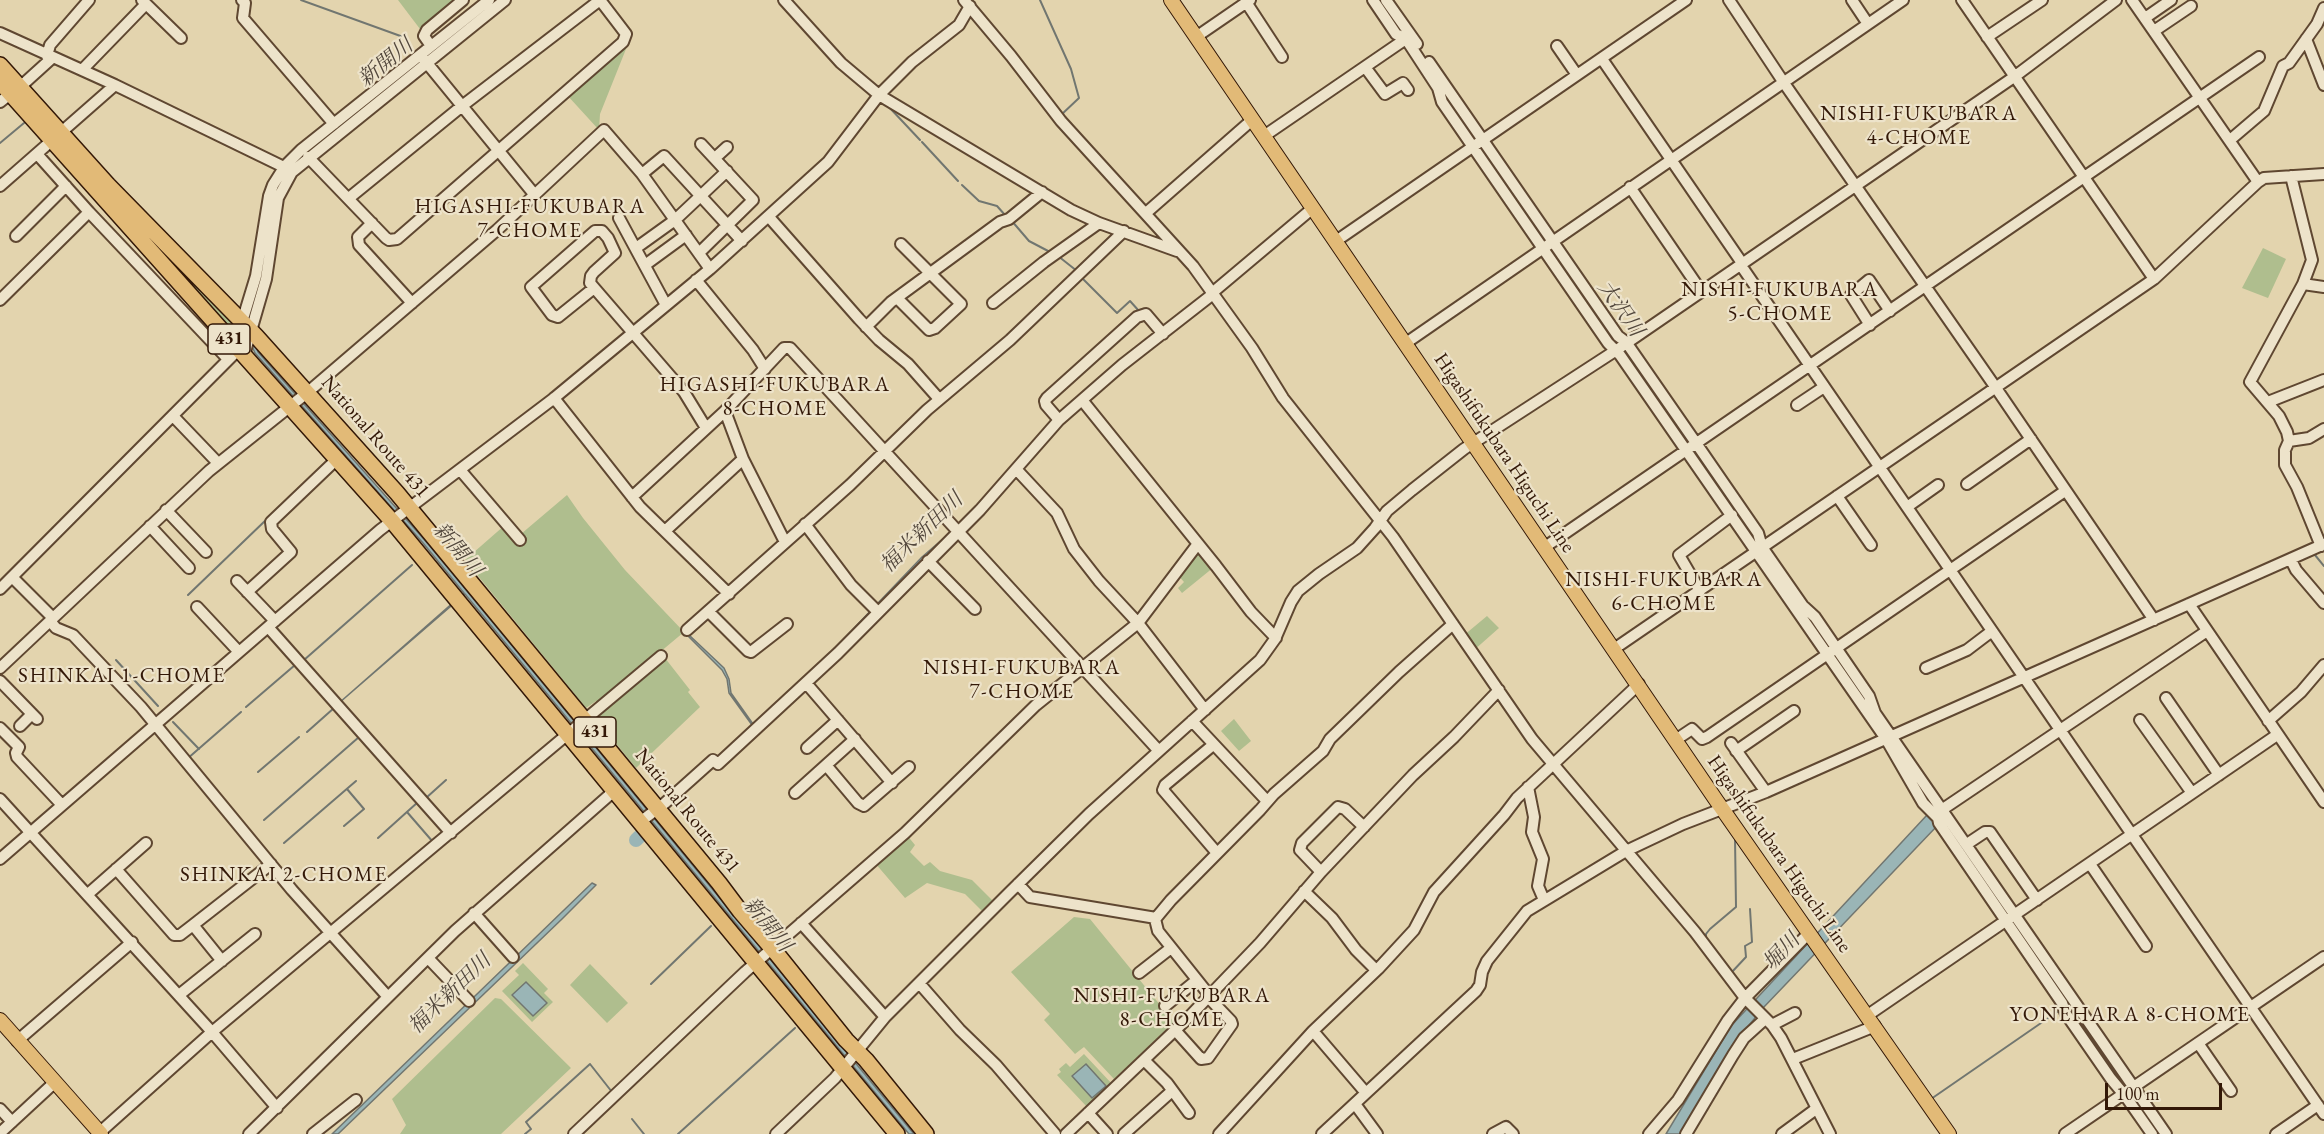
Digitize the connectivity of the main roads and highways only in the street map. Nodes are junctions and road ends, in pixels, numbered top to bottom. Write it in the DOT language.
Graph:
graph roads {
  1 [pos="1171,0"];
  2 [pos="0,65"];
  3 [pos="7,91"];
  4 [pos="56,137"];
  5 [pos="245,338"];
  6 [pos="0,1020"];
  7 [pos="100,1134"];
  8 [pos="897,1134"];
  9 [pos="926,1134"];
  10 [pos="1949,1134"];
  1 -- 10 [label="main road, Higashifukubara Higuchi Line"];
  2 -- 3 [label="highway, National Route 431 / 431"];
  3 -- 4 [label="highway, National Route 431 / 431"];
  4 -- 5 [label="highway, National Route 431 / 431"];
  4 -- 5 [label="highway, National Route 431 / 431"];
  5 -- 8 [label="highway, National Route 431 / 431"];
  5 -- 9 [label="highway, National Route 431 / 431"];
  6 -- 7 [label="main road"];
}
